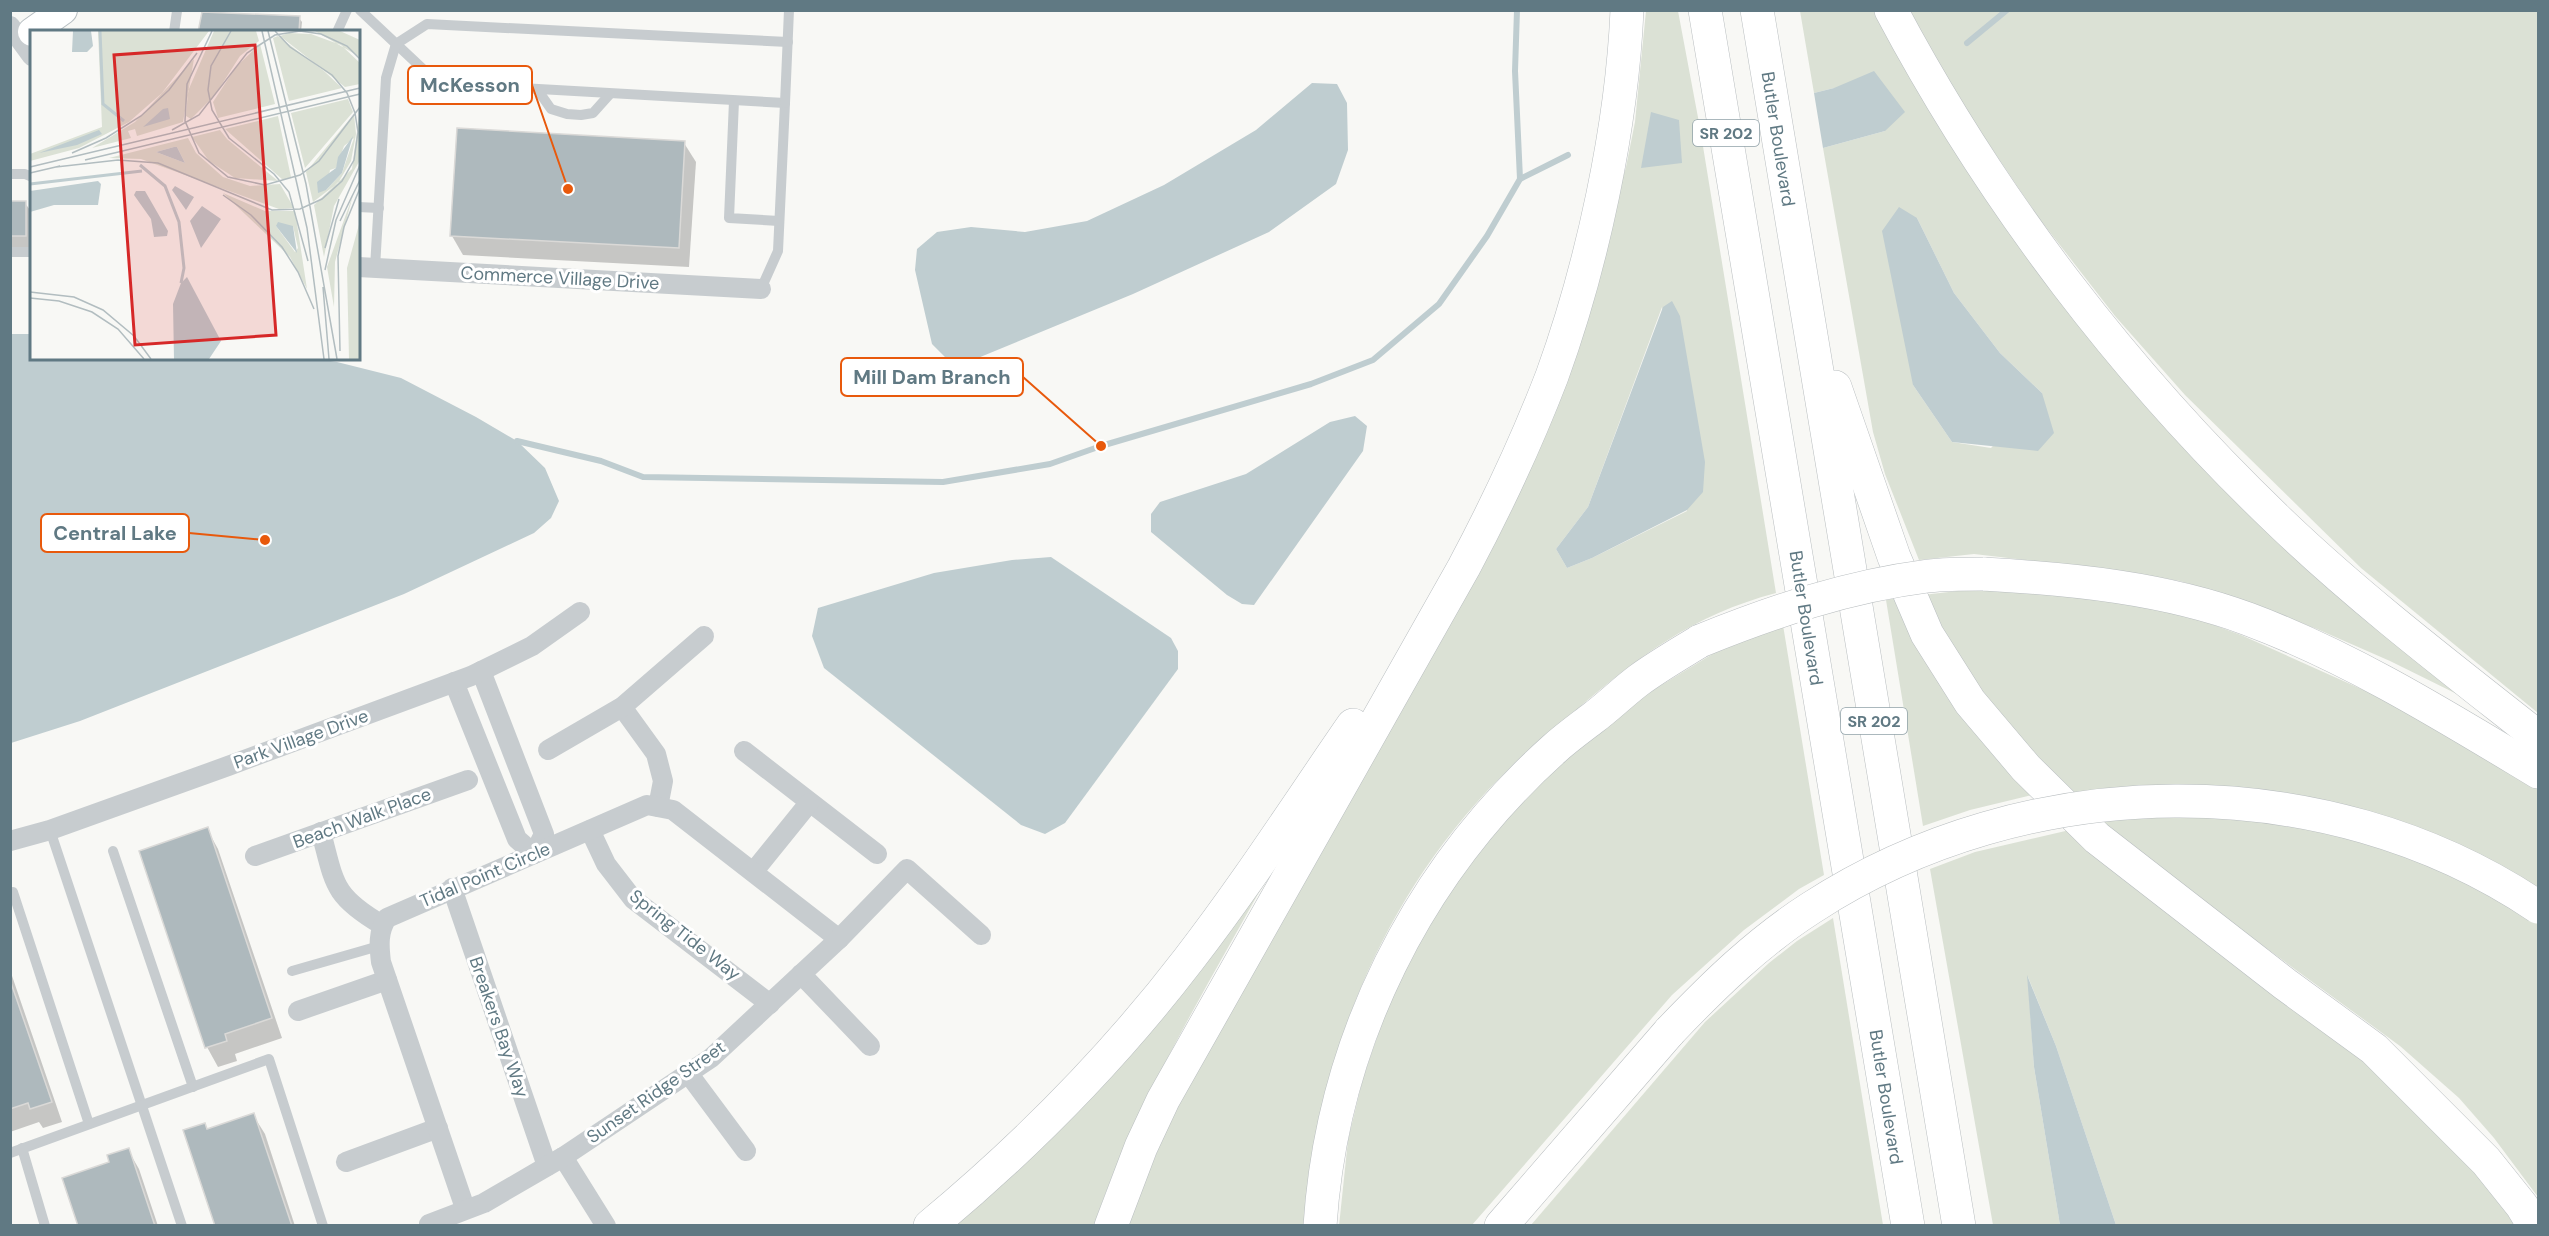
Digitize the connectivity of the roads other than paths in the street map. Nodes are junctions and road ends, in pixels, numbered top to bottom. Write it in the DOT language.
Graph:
graph roads {
  1 [pos="63,10"];
  2 [pos="348,10"];
  3 [pos="360,10"];
  4 [pos="789,10"];
  5 [pos="1627,10"];
  6 [pos="1706,10"];
  7 [pos="1757,10"];
  8 [pos="1891,10"];
  9 [pos="177,11"];
  10 [pos="34,30"];
  11 [pos="174,30"];
  12 [pos="338,30"];
  13 [pos="788,42"];
  14 [pos="396,44"];
  15 [pos="537,89"];
  16 [pos="610,93"];
  17 [pos="734,100"];
  18 [pos="785,103"];
  19 [pos="10,174"];
  20 [pos="30,176"];
  21 [pos="360,207"];
  22 [pos="379,208"];
  23 [pos="779,221"];
  24 [pos="10,252"];
  25 [pos="30,252"];
  26 [pos="367,267"];
  27 [pos="1801,283"];
  28 [pos="761,289"];
  29 [pos="1464,567"];
  30 [pos="580,612"];
  31 [pos="704,636"];
  32 [pos="481,671"];
  33 [pos="454,682"];
  34 [pos="622,707"];
  35 [pos="2538,737"];
  36 [pos="493,743"];
  37 [pos="548,750"];
  38 [pos="744,751"];
  39 [pos="2538,772"];
  40 [pos="468,780"];
  41 [pos="809,803"];
  42 [pos="658,807"];
  43 [pos="50,830"];
  44 [pos="590,830"];
  45 [pos="321,832"];
  46 [pos="10,842"];
  47 [pos="113,851"];
  48 [pos="534,854"];
  49 [pos="877,854"];
  50 [pos="255,856"];
  51 [pos="754,871"];
  52 [pos="452,888"];
  53 [pos="13,892"];
  54 [pos="2538,907"];
  55 [pos="382,925"];
  56 [pos="981,935"];
  57 [pos="839,939"];
  58 [pos="379,946"];
  59 [pos="292,971"];
  60 [pos="801,974"];
  61 [pos="387,980"];
  62 [pos="770,1004"];
  63 [pos="298,1011"];
  64 [pos="870,1046"];
  65 [pos="688,1073"];
  66 [pos="193,1087"];
  67 [pos="142,1105"];
  68 [pos="89,1124"];
  69 [pos="438,1128"];
  70 [pos="22,1148"];
  71 [pos="746,1151"];
  72 [pos="10,1153"];
  73 [pos="346,1162"];
  74 [pos="555,1162"];
  75 [pos="465,1208"];
  76 [pos="430,1225"];
  77 [pos="45,1226"];
  78 [pos="182,1226"];
  79 [pos="323,1226"];
  80 [pos="606,1226"];
  81 [pos="930,1226"];
  82 [pos="1111,1226"];
  83 [pos="1320,1226"];
  84 [pos="1501,1226"];
  85 [pos="1908,1226"];
  86 [pos="1959,1226"];
  87 [pos="2534,1226"];
  1 -- 10 [label="main road"];
  2 -- 12 [label="lane"];
  3 -- 14 [label="lane"];
  4 -- 13 [label="lane"];
  5 -- 29 [label="highway"];
  6 -- 85 [label="highway, Butler Boulevard / SR 202"];
  7 -- 27 [label="highway, Butler Boulevard / SR 202"];
  8 -- 35 [label="highway"];
  9 -- 11 [label="lane"];
  13 -- 14 [label="lane"];
  13 -- 18 [label="lane"];
  14 -- 15 [label="lane"];
  14 -- 22 [label="lane"];
  15 -- 16 [label="lane"];
  15 -- 16 [label="lane"];
  16 -- 17 [label="lane"];
  17 -- 18 [label="lane"];
  17 -- 23 [label="lane"];
  18 -- 23 [label="lane"];
  19 -- 20 [label="lane"];
  21 -- 22 [label="lane"];
  22 -- 26 [label="lane"];
  23 -- 28 [label="lane"];
  24 -- 25 [label="lane"];
  26 -- 28 [label="street, Commerce Village Drive"];
  27 -- 86 [label="highway, Butler Boulevard / SR 202"];
  27 -- 87 [label="highway"];
  29 -- 81 [label="highway"];
  29 -- 82 [label="highway"];
  30 -- 32 [label="street, Park Village Drive"];
  31 -- 34 [label="street"];
  32 -- 33 [label="street, Park Village Drive"];
  32 -- 36 [label="street"];
  33 -- 36 [label="street"];
  33 -- 43 [label="street, Park Village Drive"];
  34 -- 37 [label="street"];
  34 -- 42 [label="street"];
  36 -- 48 [label="street"];
  36 -- 48 [label="street"];
  38 -- 41 [label="street"];
  39 -- 83 [label="highway, bridge"];
  40 -- 45 [label="street, Beach Walk Place"];
  41 -- 49 [label="street"];
  41 -- 51 [label="street"];
  42 -- 44 [label="street, Tidal Point Circle"];
  42 -- 51 [label="street"];
  43 -- 46 [label="street, Park Village Drive"];
  43 -- 67 [label="lane"];
  44 -- 48 [label="street, Tidal Point Circle"];
  44 -- 62 [label="street, Spring Tide Way"];
  45 -- 50 [label="street, Beach Walk Place"];
  45 -- 55 [label="street"];
  47 -- 66 [label="lane"];
  48 -- 52 [label="street, Tidal Point Circle"];
  51 -- 57 [label="street"];
  52 -- 55 [label="street, Tidal Point Circle"];
  52 -- 74 [label="street, Breakers Bay Way"];
  53 -- 68 [label="lane"];
  54 -- 84 [label="highway, bridge"];
  55 -- 58 [label="street"];
  56 -- 57 [label="street, Sunset Ridge Street"];
  57 -- 60 [label="street, Sunset Ridge Street"];
  58 -- 59 [label="lane"];
  58 -- 61 [label="street"];
  60 -- 62 [label="street, Sunset Ridge Street"];
  60 -- 64 [label="street"];
  61 -- 63 [label="street"];
  61 -- 69 [label="street"];
  62 -- 65 [label="street, Sunset Ridge Street"];
  65 -- 71 [label="street"];
  65 -- 74 [label="street, Sunset Ridge Street"];
  66 -- 67 [label="lane"];
  66 -- 79 [label="lane"];
  67 -- 68 [label="lane"];
  67 -- 78 [label="lane"];
  68 -- 70 [label="lane"];
  69 -- 73 [label="street"];
  69 -- 75 [label="street"];
  70 -- 72 [label="lane"];
  70 -- 77 [label="lane"];
  74 -- 75 [label="street, Sunset Ridge Street"];
  74 -- 80 [label="street, Breakers Bay Way"];
  75 -- 76 [label="street, Sunset Ridge Street"];
}
